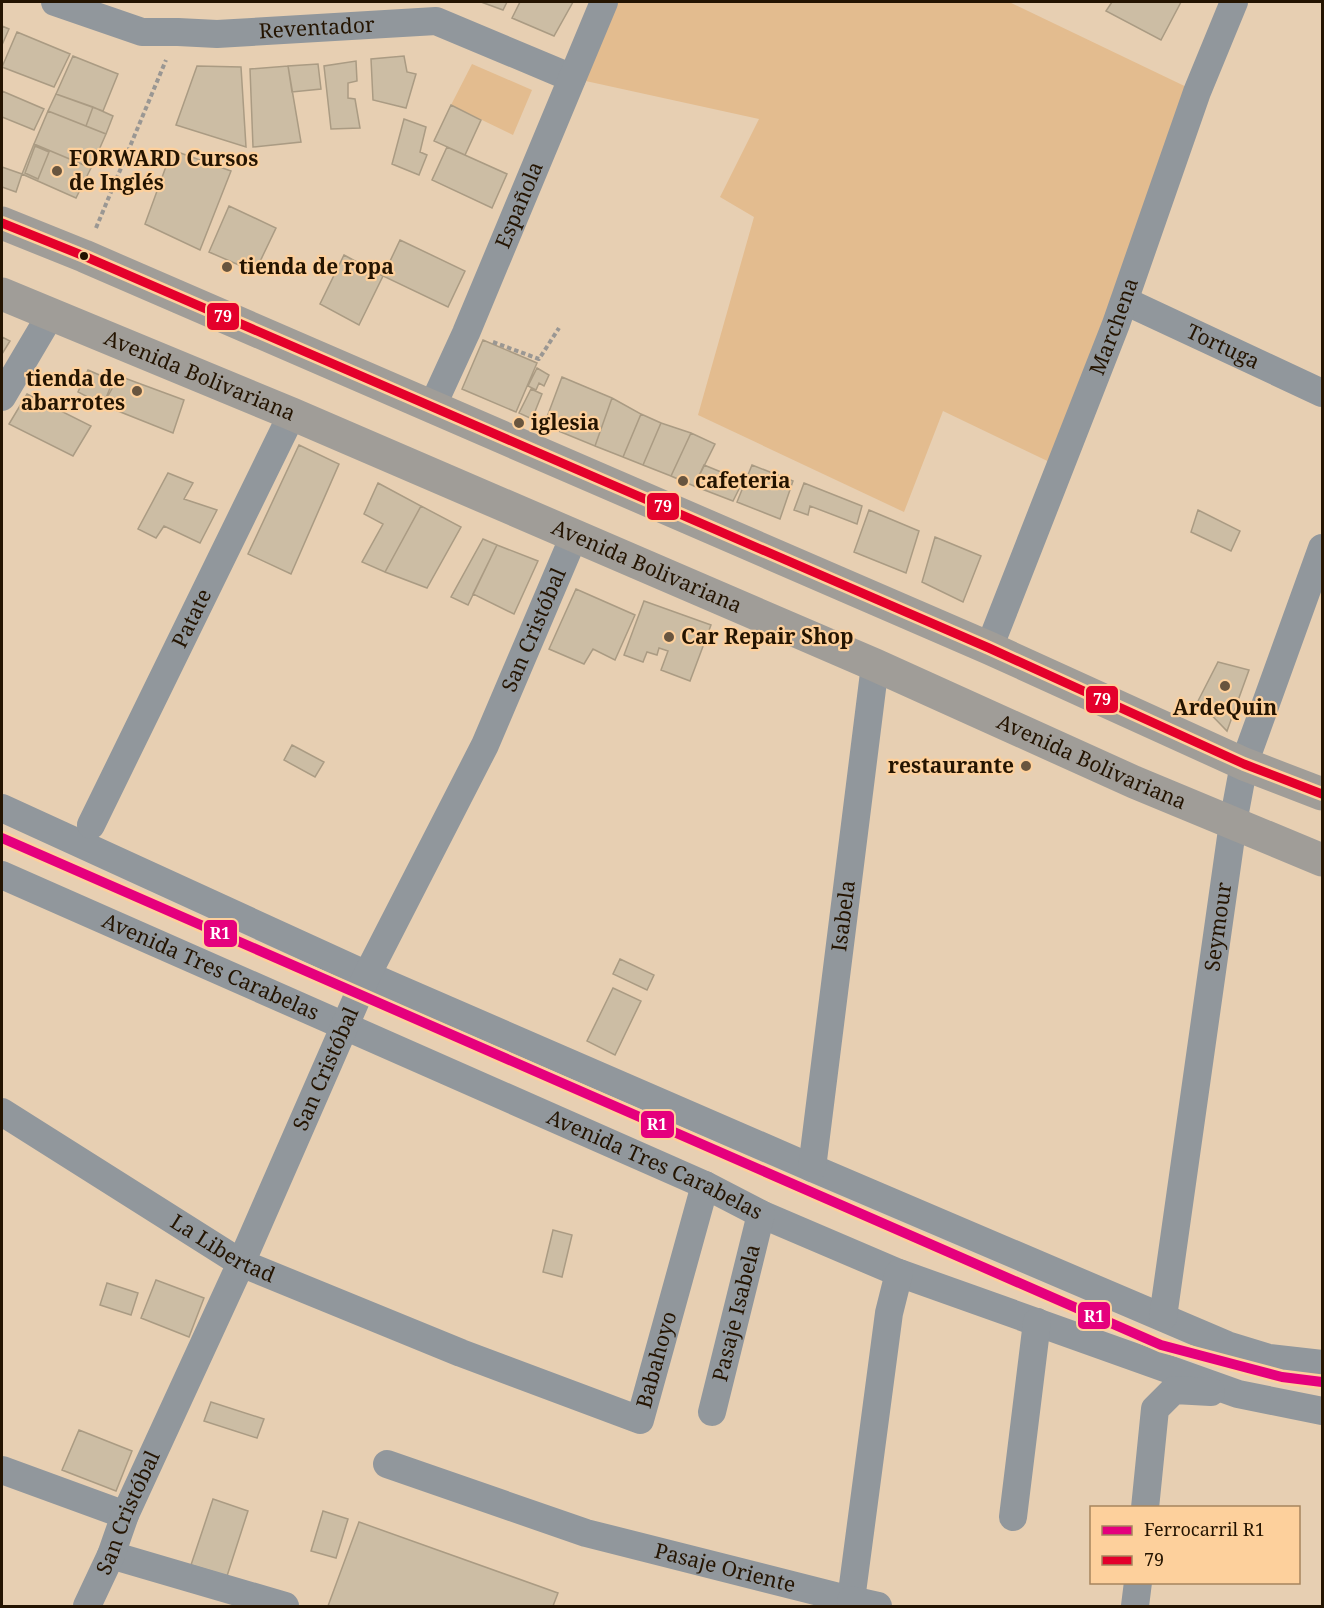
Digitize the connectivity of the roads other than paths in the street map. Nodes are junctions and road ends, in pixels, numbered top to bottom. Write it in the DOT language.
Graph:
graph roads {
  1 [pos="55,2"];
  2 [pos="604,2"];
  3 [pos="1234,2"];
  4 [pos="572,78"];
  5 [pos="2,223"];
  6 [pos="2,294"];
  7 [pos="1125,301"];
  8 [pos="51,314"];
  9 [pos="1323,393"];
  10 [pos="2,398"];
  11 [pos="432,406"];
  12 [pos="292,414"];
  13 [pos="574,536"];
  14 [pos="1323,549"];
  15 [pos="989,648"];
  16 [pos="875,665"];
  17 [pos="1244,764"];
  18 [pos="1323,794"];
  19 [pos="2,808"];
  20 [pos="1233,823"];
  21 [pos="91,825"];
  22 [pos="1323,860"];
  23 [pos="2,875"];
  24 [pos="367,975"];
  25 [pos="345,1026"];
  26 [pos="2,1112"];
  27 [pos="812,1168"];
  28 [pos="705,1185"];
  29 [pos="762,1214"];
  30 [pos="241,1263"];
  31 [pos="899,1273"];
  32 [pos="1162,1317"];
  33 [pos="1037,1322"];
  34 [pos="461,1353"];
  35 [pos="1323,1364"];
  36 [pos="1238,1394"];
  37 [pos="1323,1410"];
  38 [pos="712,1412"];
  39 [pos="387,1464"];
  40 [pos="2,1470"];
  41 [pos="1145,1506"];
  42 [pos="125,1515"];
  43 [pos="1013,1516"];
  44 [pos="111,1555"];
  45 [pos="1138,1584"];
  46 [pos="864,1603"];
  47 [pos="87,1606"];
  48 [pos="285,1606"];
  49 [pos="1135,1606"];
  1 -- 4 [label="street, Reventador"];
  2 -- 4 [label="street, Española"];
  3 -- 7 [label="street, Marchena"];
  4 -- 11 [label="street, Española"];
  5 -- 11 [label="main road"];
  6 -- 8 [label="main road, Avenida Bolivariana"];
  7 -- 9 [label="street, Tortuga"];
  7 -- 15 [label="street, Marchena"];
  8 -- 10 [label="street"];
  8 -- 12 [label="main road, Avenida Bolivariana"];
  11 -- 15 [label="main road"];
  12 -- 13 [label="main road, Avenida Bolivariana"];
  12 -- 21 [label="street, Patate"];
  13 -- 16 [label="main road, Avenida Bolivariana"];
  13 -- 24 [label="street, San Cristóbal"];
  14 -- 17 [label="street, Seymour"];
  15 -- 17 [label="main road"];
  16 -- 20 [label="main road, Avenida Bolivariana"];
  16 -- 27 [label="street, Isabela"];
  17 -- 18 [label="main road"];
  17 -- 20 [label="street, Seymour"];
  19 -- 24 [label="street"];
  20 -- 22 [label="main road, Avenida Bolivariana"];
  20 -- 32 [label="street, Seymour"];
  23 -- 25 [label="street, Avenida Tres Carabelas"];
  24 -- 25 [label="street, San Cristóbal"];
  24 -- 27 [label="street"];
  25 -- 28 [label="street, Avenida Tres Carabelas"];
  25 -- 30 [label="street, San Cristóbal"];
  26 -- 30 [label="street, La Libertad"];
  27 -- 32 [label="street"];
  28 -- 29 [label="street, Avenida Tres Carabelas"];
  28 -- 34 [label="street, Babahoyo"];
  29 -- 31 [label="street, Avenida Tres Carabelas"];
  29 -- 38 [label="street, Pasaje Isabela"];
  30 -- 34 [label="street, La Libertad"];
  30 -- 42 [label="street, San Cristóbal"];
  31 -- 33 [label="street, Avenida Tres Carabelas"];
  31 -- 46 [label="street, Pasaje Oriente"];
  32 -- 35 [label="street"];
  33 -- 36 [label="street, Avenida Tres Carabelas"];
  33 -- 43 [label="street"];
  36 -- 37 [label="street, Avenida Tres Carabelas"];
  36 -- 41 [label="street"];
  39 -- 46 [label="street, Pasaje Oriente"];
  40 -- 42 [label="street"];
  42 -- 44 [label="street, San Cristóbal"];
  44 -- 47 [label="street, San Cristóbal"];
  44 -- 48 [label="street"];
  45 -- 49 [label="street"];
}
